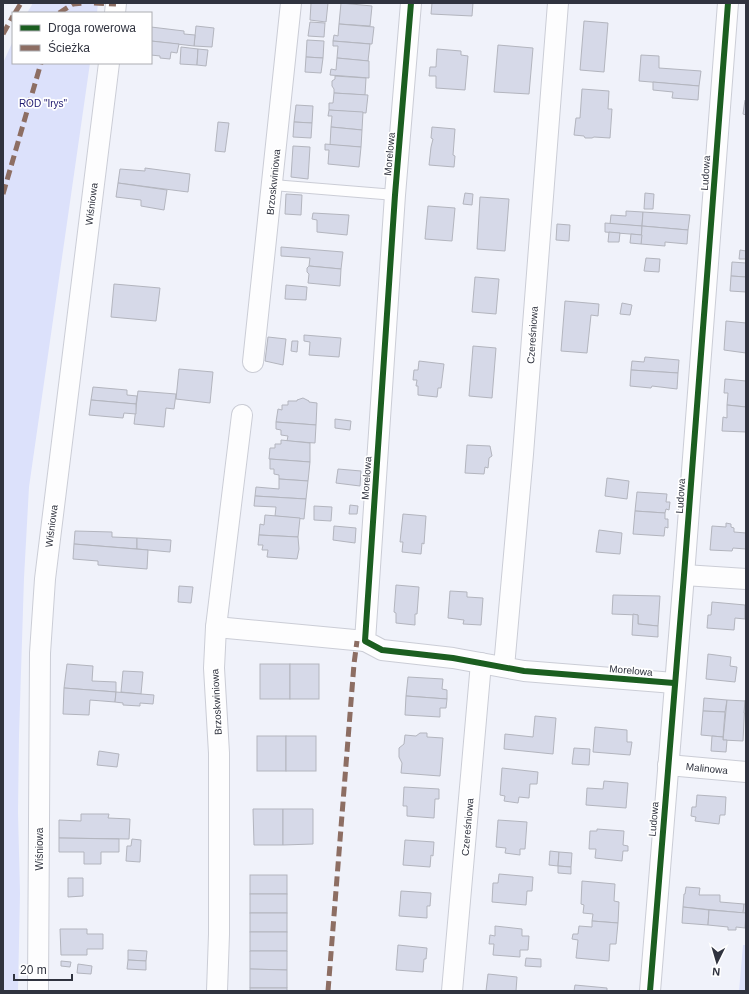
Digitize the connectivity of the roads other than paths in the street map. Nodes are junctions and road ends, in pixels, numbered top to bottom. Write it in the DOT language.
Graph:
graph roads {
  1 [pos="292,3"];
  2 [pos="411,3"];
  3 [pos="558,3"];
  4 [pos="728,3"];
  5 [pos="109,64"];
  6 [pos="273,184"];
  7 [pos="395,195"];
  8 [pos="253,362"];
  9 [pos="242,415"];
  10 [pos="684,575"];
  11 [pos="746,579"];
  12 [pos="216,627"];
  13 [pos="365,641"];
  14 [pos="481,663"];
  15 [pos="504,667"];
  16 [pos="674,684"];
  17 [pos="668,764"];
  18 [pos="746,772"];
  19 [pos="38,991"];
  20 [pos="217,991"];
  21 [pos="452,991"];
  22 [pos="650,991"];
  1 -- 6 [label="street, Brzoskwiniowa"];
  2 -- 7 [label="street, Morelowa"];
  3 -- 15 [label="street, Czereśniowa"];
  4 -- 10 [label="street, Ludowa"];
  5 -- 19 [label="street, Wiśniowa"];
  6 -- 7 [label="lane"];
  6 -- 8 [label="street, Brzoskwiniowa"];
  7 -- 13 [label="street, Morelowa"];
  9 -- 12 [label="street, Brzoskwiniowa"];
  10 -- 11 [label="street"];
  10 -- 16 [label="street, Ludowa"];
  12 -- 13 [label="street"];
  12 -- 20 [label="street, Brzoskwiniowa"];
  13 -- 14 [label="street, Morelowa"];
  14 -- 15 [label="street, Morelowa"];
  14 -- 21 [label="street, Czereśniowa"];
  15 -- 16 [label="street, Morelowa"];
  16 -- 17 [label="street, Ludowa"];
  17 -- 18 [label="street, Malinowa"];
  17 -- 22 [label="street, Ludowa"];
}
